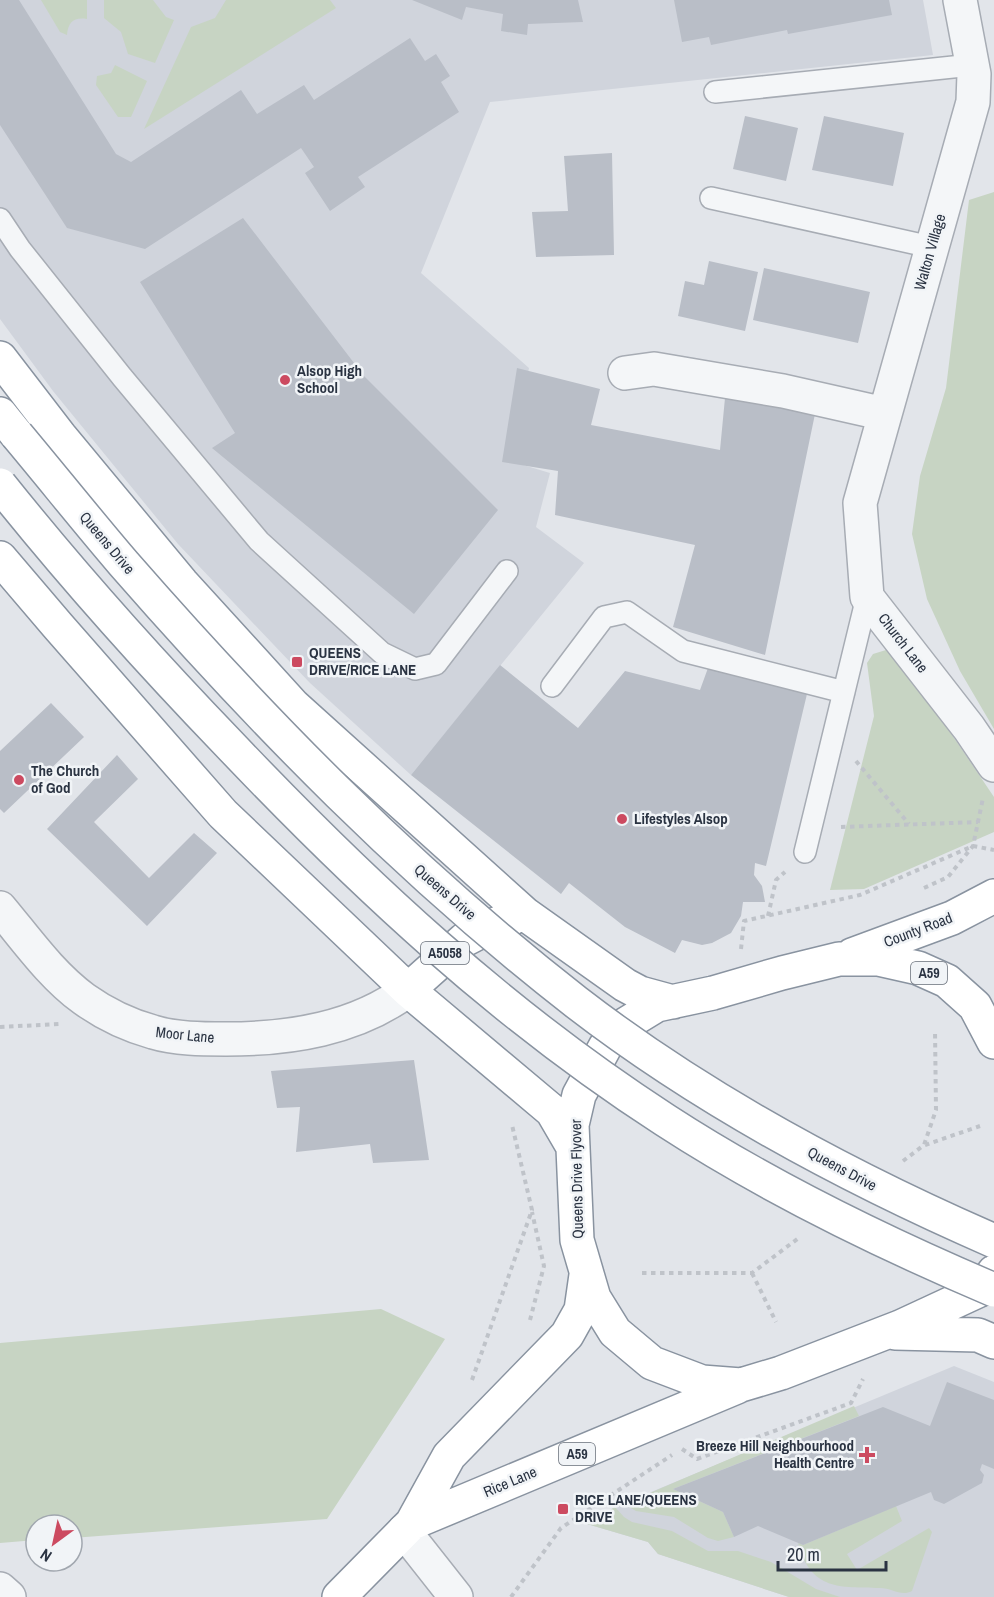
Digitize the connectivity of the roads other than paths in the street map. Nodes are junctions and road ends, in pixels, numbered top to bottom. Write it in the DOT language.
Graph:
graph roads {
  1 [pos="960,0"];
  2 [pos="972,66"];
  3 [pos="715,92"];
  4 [pos="711,198"];
  5 [pos="0,219"];
  6 [pos="931,247"];
  7 [pos="0,358"];
  8 [pos="626,373"];
  9 [pos="885,414"];
  10 [pos="9,424"];
  11 [pos="0,485"];
  12 [pos="0,558"];
  13 [pos="507,571"];
  14 [pos="867,597"];
  15 [pos="552,686"];
  16 [pos="844,692"];
  17 [pos="994,765"];
  18 [pos="805,852"];
  19 [pos="994,896"];
  20 [pos="0,908"];
  21 [pos="525,914"];
  22 [pos="839,959"];
  23 [pos="408,990"];
  24 [pos="673,1002"];
  25 [pos="993,1034"];
  26 [pos="573,1147"];
  27 [pos="994,1241"];
  28 [pos="994,1272"];
  29 [pos="586,1275"];
  30 [pos="994,1290"];
  31 [pos="886,1332"];
  32 [pos="994,1342"];
  33 [pos="741,1385"];
  34 [pos="408,1527"];
  35 [pos="0,1589"];
  36 [pos="9,1597"];
  37 [pos="339,1597"];
  38 [pos="456,1597"];
  1 -- 2 [label="street, Walton Village"];
  2 -- 3 [label="lane"];
  2 -- 6 [label="street, Walton Village"];
  4 -- 6 [label="lane"];
  5 -- 13 [label="lane"];
  6 -- 9 [label="street, Walton Village"];
  7 -- 21 [label="highway"];
  8 -- 9 [label="street"];
  9 -- 14 [label="street, Walton Village"];
  10 -- 27 [label="highway, Queens Drive / A5058, bridge"];
  11 -- 30 [label="highway, A5058, bridge"];
  12 -- 23 [label="highway"];
  14 -- 16 [label="lane"];
  14 -- 17 [label="street, Church Lane"];
  15 -- 16 [label="lane"];
  16 -- 18 [label="lane"];
  19 -- 22 [label="highway, County Road / A59"];
  20 -- 23 [label="street, Moor Lane"];
  21 -- 23 [label="highway"];
  21 -- 24 [label="highway"];
  22 -- 24 [label="highway, Queens Drive Flyover / A59"];
  22 -- 25 [label="highway, Queens Drive Flyover / A59"];
  23 -- 26 [label="highway"];
  24 -- 26 [label="highway, Queens Drive Flyover / A59"];
  26 -- 29 [label="highway, Queens Drive Flyover / A59"];
  28 -- 31 [label="highway, Queens Drive Flyover / A59"];
  29 -- 33 [label="highway, Queens Drive Flyover / A59"];
  29 -- 34 [label="highway, Rice Lane / A59"];
  31 -- 32 [label="highway"];
  31 -- 33 [label="highway, Queens Drive Flyover / A59"];
  33 -- 34 [label="highway, Rice Lane / A59"];
  34 -- 37 [label="highway, Rice Lane / A59"];
  34 -- 38 [label="street"];
  35 -- 36 [label="street"];
}
